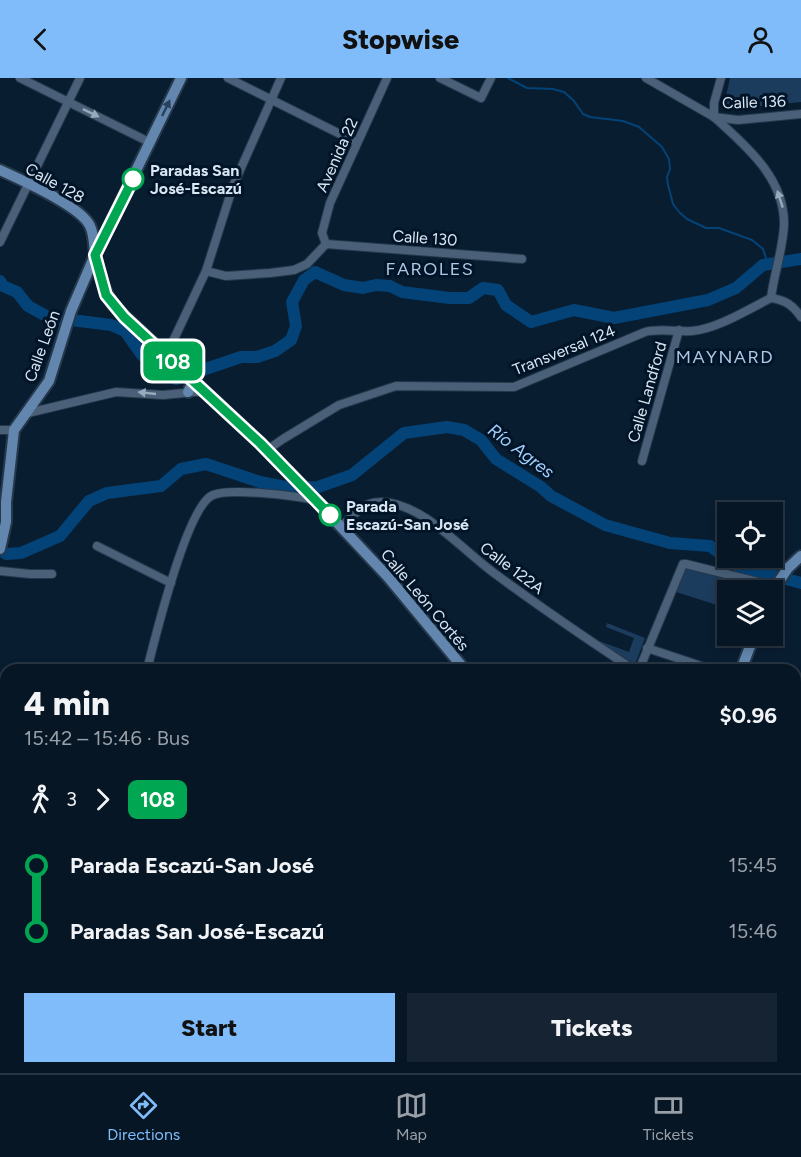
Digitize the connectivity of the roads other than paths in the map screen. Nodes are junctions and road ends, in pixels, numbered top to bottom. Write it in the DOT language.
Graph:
graph roads {
  1 [pos="20,78"];
  2 [pos="80,78"];
  3 [pos="181,78"];
  4 [pos="228,78"];
  5 [pos="281,78"];
  6 [pos="387,78"];
  7 [pos="440,78"];
  8 [pos="491,78"];
  9 [pos="646,78"];
  10 [pos="721,78"];
  11 [pos="271,98"];
  12 [pos="68,102"];
  13 [pos="801,114"];
  14 [pos="714,117"];
  15 [pos="738,120"];
  16 [pos="733,135"];
  17 [pos="149,142"];
  18 [pos="356,142"];
  19 [pos="0,170"];
  20 [pos="30,184"];
  21 [pos="91,227"];
  22 [pos="109,228"];
  23 [pos="0,242"];
  24 [pos="326,244"];
  25 [pos="95,255"];
  26 [pos="522,259"];
  27 [pos="206,271"];
  28 [pos="88,272"];
  29 [pos="100,275"];
  30 [pos="771,298"];
  31 [pos="801,316"];
  32 [pos="679,330"];
  33 [pos="166,356"];
  34 [pos="190,377"];
  35 [pos="205,391"];
  36 [pos="188,392"];
  37 [pos="28,412"];
  38 [pos="0,430"];
  39 [pos="14,430"];
  40 [pos="267,450"];
  41 [pos="642,461"];
  42 [pos="313,497"];
  43 [pos="341,526"];
  44 [pos="97,546"];
  45 [pos="1,547"];
  46 [pos="801,556"];
  47 [pos="0,571"];
  48 [pos="52,574"];
  49 [pos="751,580"];
  50 [pos="780,580"];
  51 [pos="171,583"];
  52 [pos="750,646"];
  53 [pos="647,648"];
  54 [pos="149,664"];
  55 [pos="460,664"];
  56 [pos="625,664"];
  57 [pos="641,664"];
  58 [pos="695,664"];
  59 [pos="743,664"];
  1 -- 12 [label="street"];
  2 -- 12 [label="street"];
  17 -- 3 [label="main road, Calle León, one-way"];
  4 -- 11 [label="street"];
  5 -- 11 [label="street"];
  6 -- 18 [label="street, Avenida 22"];
  7 -- 8 [label="street"];
  9 -- 14 [label="street, Calle 136"];
  10 -- 14 [label="street"];
  11 -- 18 [label="street"];
  11 -- 27 [label="street"];
  12 -- 17 [label="street, one-way"];
  12 -- 20 [label="street"];
  13 -- 15 [label="street, Calle 136"];
  14 -- 15 [label="street, Calle 136"];
  14 -- 16 [label="street"];
  15 -- 16 [label="street"];
  30 -- 16 [label="street, one-way"];
  17 -- 22 [label="main road, Calle León"];
  18 -- 24 [label="street, Avenida 22"];
  19 -- 20 [label="main road, Calle 128"];
  20 -- 21 [label="main road, Calle 128"];
  20 -- 23 [label="street"];
  21 -- 22 [label="main road"];
  21 -- 25 [label="main road, Calle León Cortés"];
  22 -- 25 [label="main road, Calle León"];
  24 -- 26 [label="street, Calle 130"];
  24 -- 27 [label="street"];
  25 -- 28 [label="main road, Calle León"];
  25 -- 29 [label="main road, Calle León Cortés"];
  27 -- 33 [label="street"];
  28 -- 29 [label="main road"];
  28 -- 37 [label="main road, Calle León"];
  29 -- 33 [label="main road, Calle León Cortés"];
  30 -- 31 [label="street"];
  30 -- 32 [label="street, Transversal 124"];
  32 -- 40 [label="street, Transversal 124"];
  32 -- 41 [label="street, Calle Landford"];
  33 -- 34 [label="main road, Calle León Cortés"];
  34 -- 35 [label="main road, Calle León Cortés"];
  34 -- 36 [label="main road"];
  35 -- 36 [label="street"];
  35 -- 40 [label="main road, Calle León Cortés"];
  36 -- 37 [label="street, one-way"];
  37 -- 39 [label="main road, Calle León"];
  38 -- 39 [label="street"];
  39 -- 45 [label="main road"];
  40 -- 42 [label="main road, Calle León Cortés"];
  42 -- 43 [label="main road, Calle León Cortés"];
  42 -- 51 [label="street"];
  43 -- 55 [label="main road, Calle León Cortés"];
  43 -- 56 [label="street, Calle 122A"];
  44 -- 51 [label="street"];
  46 -- 50 [label="main road"];
  47 -- 48 [label="street"];
  49 -- 53 [label="street"];
  51 -- 54 [label="street"];
  52 -- 59 [label="main road"];
  53 -- 57 [label="street"];
  53 -- 58 [label="street"];
}
